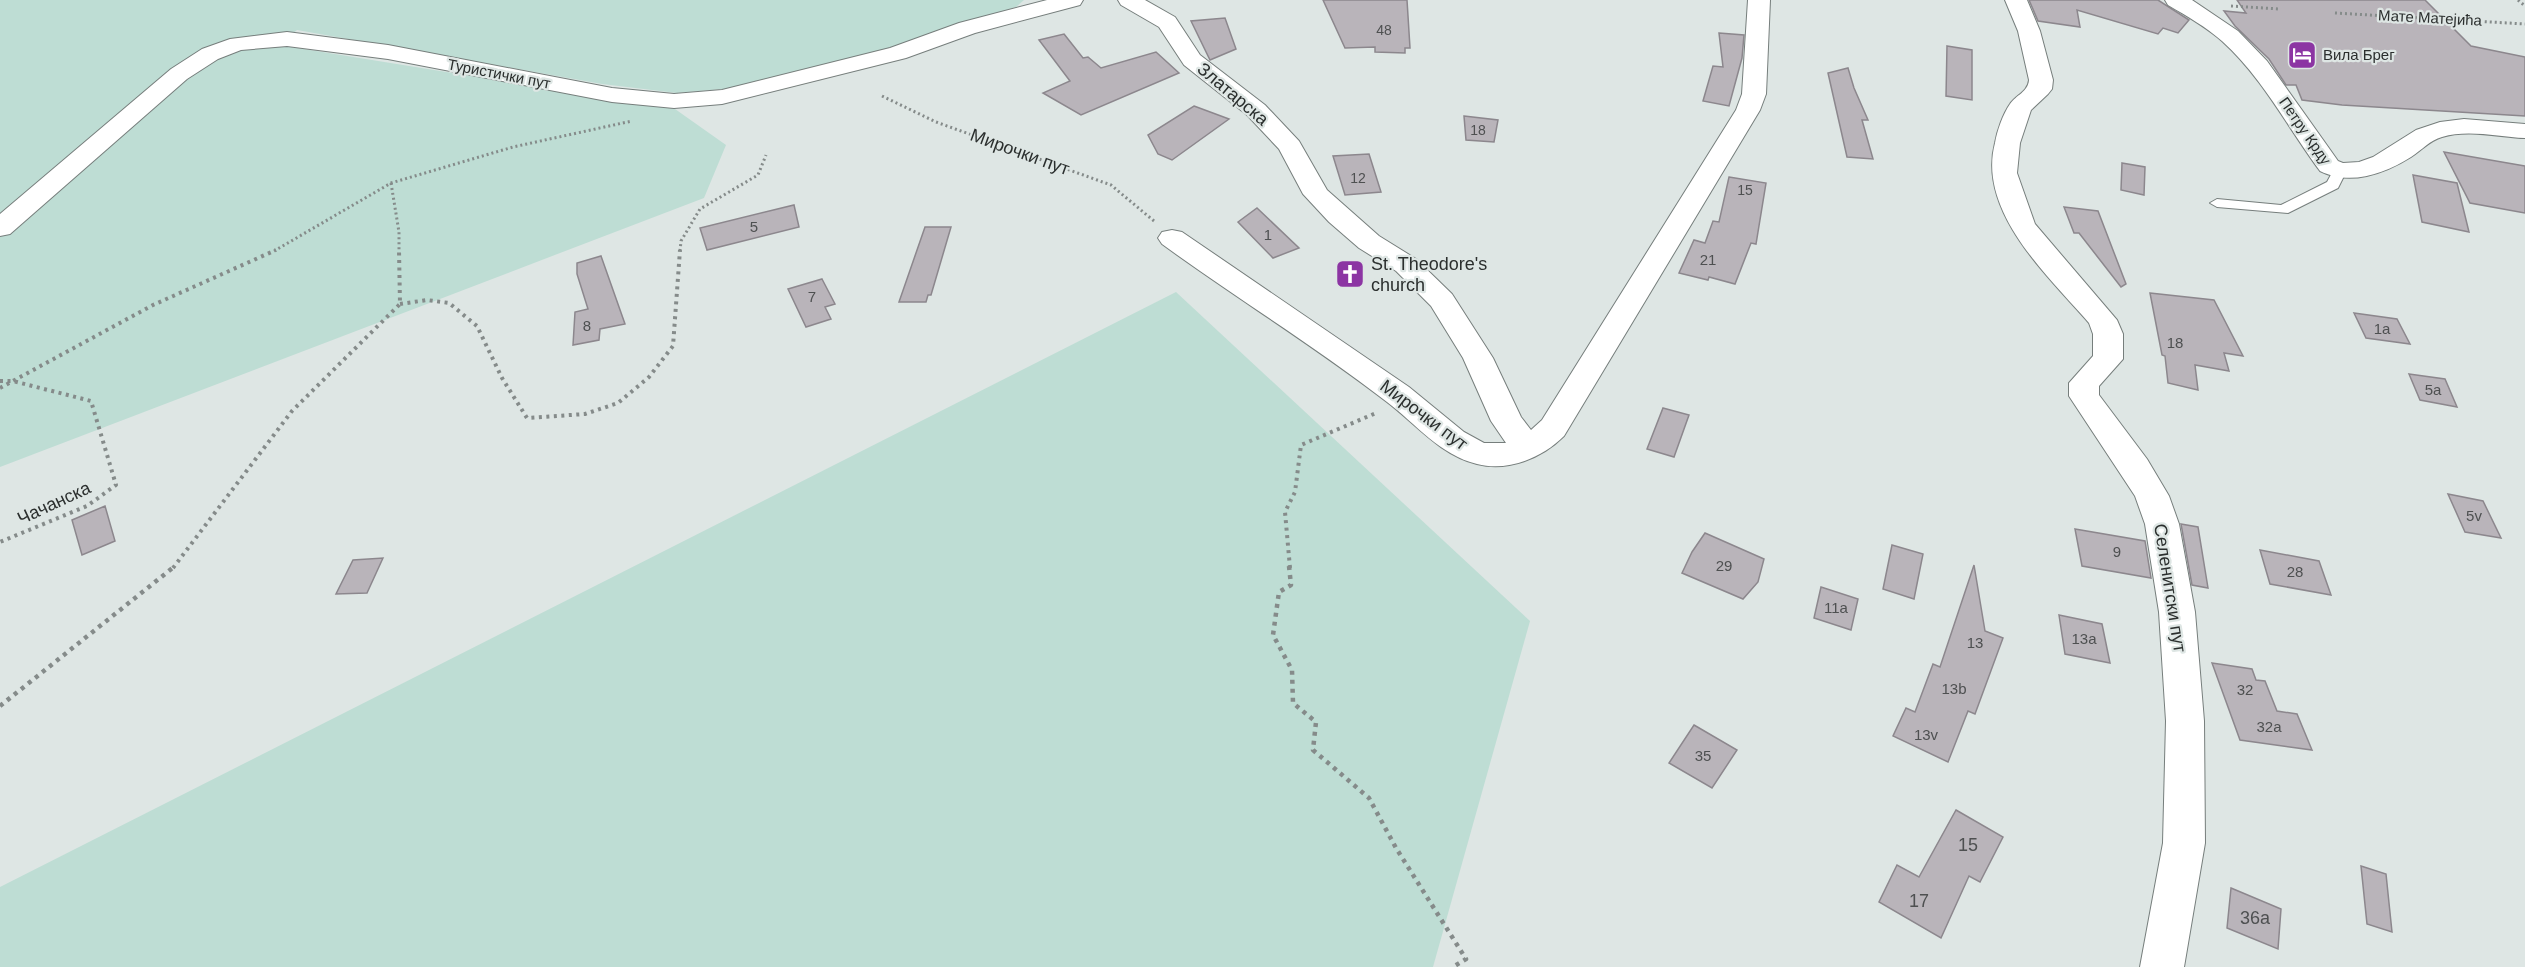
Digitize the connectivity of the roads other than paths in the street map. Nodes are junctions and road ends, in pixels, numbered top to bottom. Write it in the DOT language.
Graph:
graph roads {
  1 [pos="1129,0"];
  2 [pos="1759,0"];
  3 [pos="2016,0"];
  4 [pos="1056,1"];
  5 [pos="2179,2"];
  6 [pos="2525,130"];
  7 [pos="2339,172"];
  8 [pos="2217,203"];
  9 [pos="0,228"];
  10 [pos="1173,237"];
  11 [pos="1527,447"];
  12 [pos="2162,967"];
  1 -- 11 [label="street, Златарска"];
  2 -- 11 [label="street, Мирочки пут"];
  3 -- 12 [label="street, Селенитски пут"];
  4 -- 9 [label="street, Туристички пут"];
  5 -- 7 [label="street, Петру Крду"];
  6 -- 7 [label="street, Петру Крду"];
  7 -- 8 [label="lane"];
  10 -- 11 [label="street, Мирочки пут"];
}
